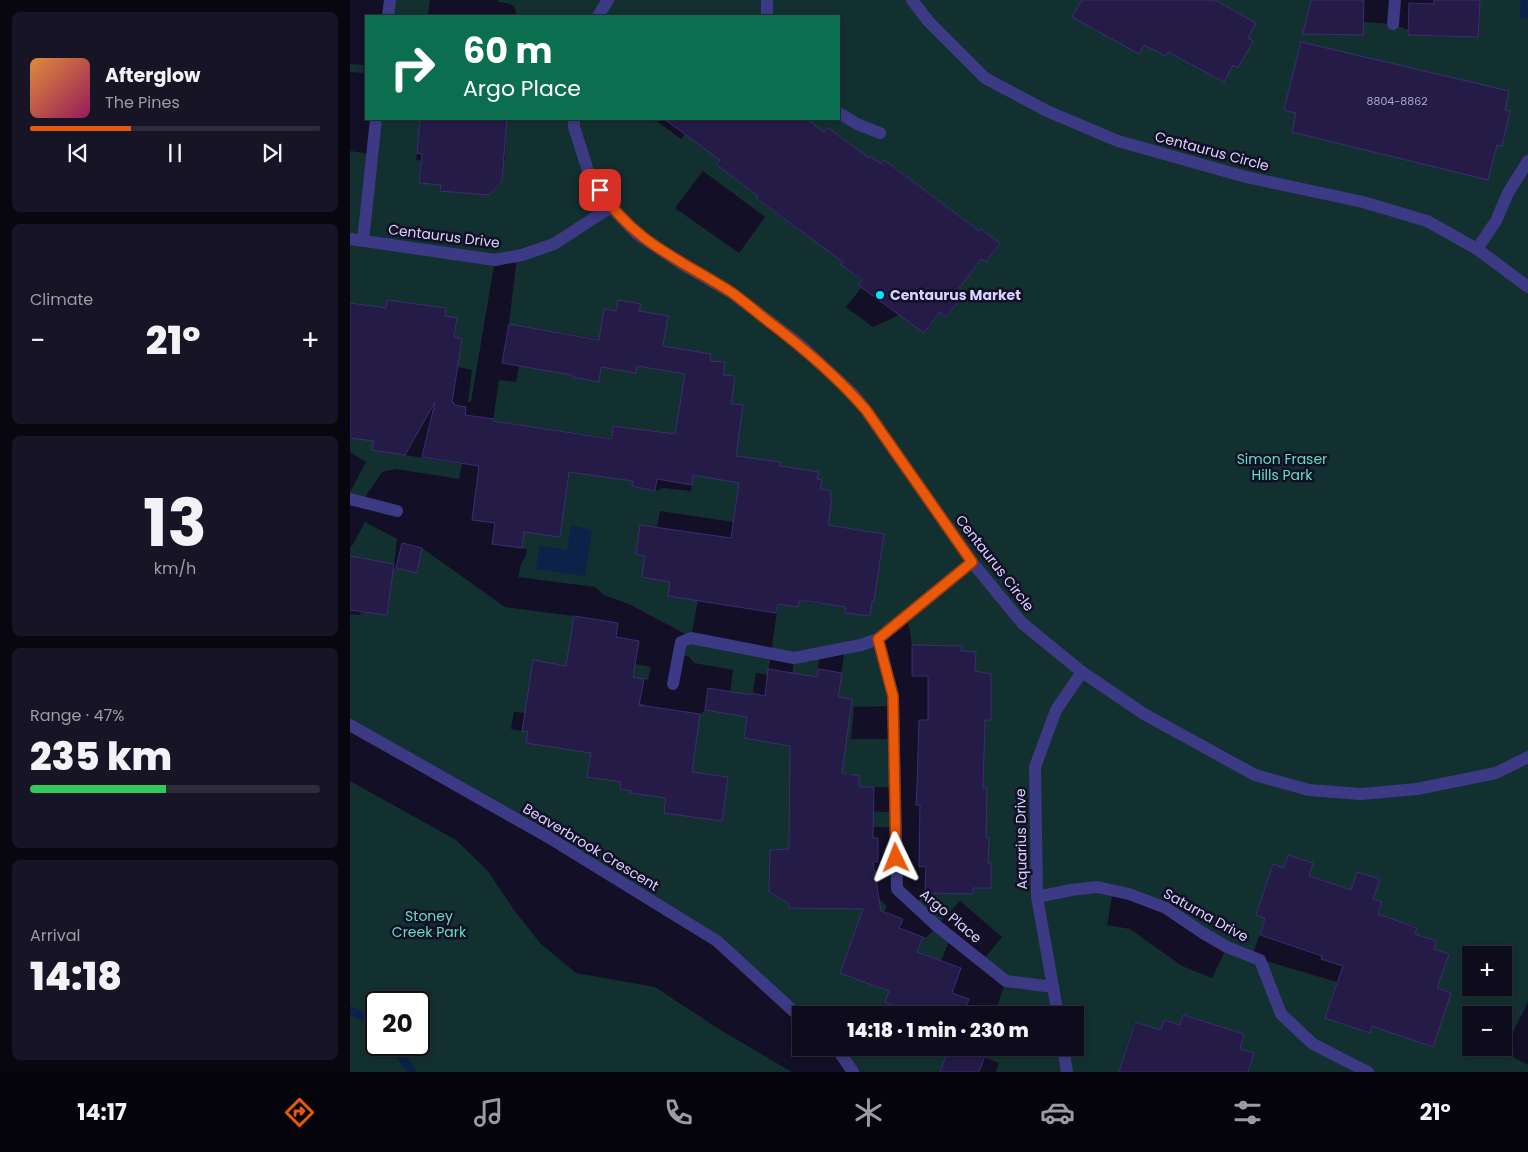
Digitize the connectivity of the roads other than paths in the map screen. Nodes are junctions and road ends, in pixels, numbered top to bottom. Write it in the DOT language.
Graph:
graph roads {
  1 [pos="390,0"];
  2 [pos="608,0"];
  3 [pos="767,0"];
  4 [pos="912,0"];
  5 [pos="1395,0"];
  6 [pos="388,15"];
  7 [pos="599,15"];
  8 [pos="767,15"];
  9 [pos="1394,24"];
  10 [pos="840,114"];
  11 [pos="376,120"];
  12 [pos="574,120"];
  13 [pos="880,133"];
  14 [pos="1528,161"];
  15 [pos="610,207"];
  16 [pos="356,240"];
  17 [pos="1477,249"];
  18 [pos="1528,287"];
  19 [pos="350,499"];
  20 [pos="397,512"];
  21 [pos="972,562"];
  22 [pos="878,639"];
  23 [pos="1082,672"];
  24 [pos="673,684"];
  25 [pos="350,724"];
  26 [pos="1528,757"];
  27 [pos="1037,897"];
  28 [pos="1053,987"];
  29 [pos="1056,1006"];
  30 [pos="792,1010"];
  31 [pos="842,1056"];
  32 [pos="1064,1056"];
  33 [pos="853,1072"];
  34 [pos="1067,1072"];
  35 [pos="1368,1072"];
  1 -- 6 [label="street"];
  2 -- 7 [label="street"];
  3 -- 8 [label="street"];
  4 -- 17 [label="street, Centaurus Circle"];
  5 -- 9 [label="street"];
  10 -- 13 [label="street"];
  11 -- 16 [label="street"];
  12 -- 15 [label="street, Centaurus Circle"];
  14 -- 17 [label="street"];
  15 -- 16 [label="street, Centaurus Drive"];
  15 -- 21 [label="street, Centaurus Circle"];
  17 -- 18 [label="street, Centaurus Circle"];
  19 -- 20 [label="street"];
  21 -- 22 [label="street"];
  21 -- 23 [label="street, Centaurus Circle"];
  22 -- 24 [label="street"];
  22 -- 28 [label="street, Argo Place"];
  23 -- 26 [label="street, Centaurus Circle"];
  23 -- 27 [label="street, Aquarius Drive"];
  25 -- 30 [label="street, Beaverbrook Crescent"];
  27 -- 28 [label="street, Aquarius Drive"];
  27 -- 35 [label="street, Saturna Drive"];
  28 -- 29 [label="street, Aquarius Drive"];
  31 -- 33 [label="street"];
  32 -- 34 [label="street"];
}
